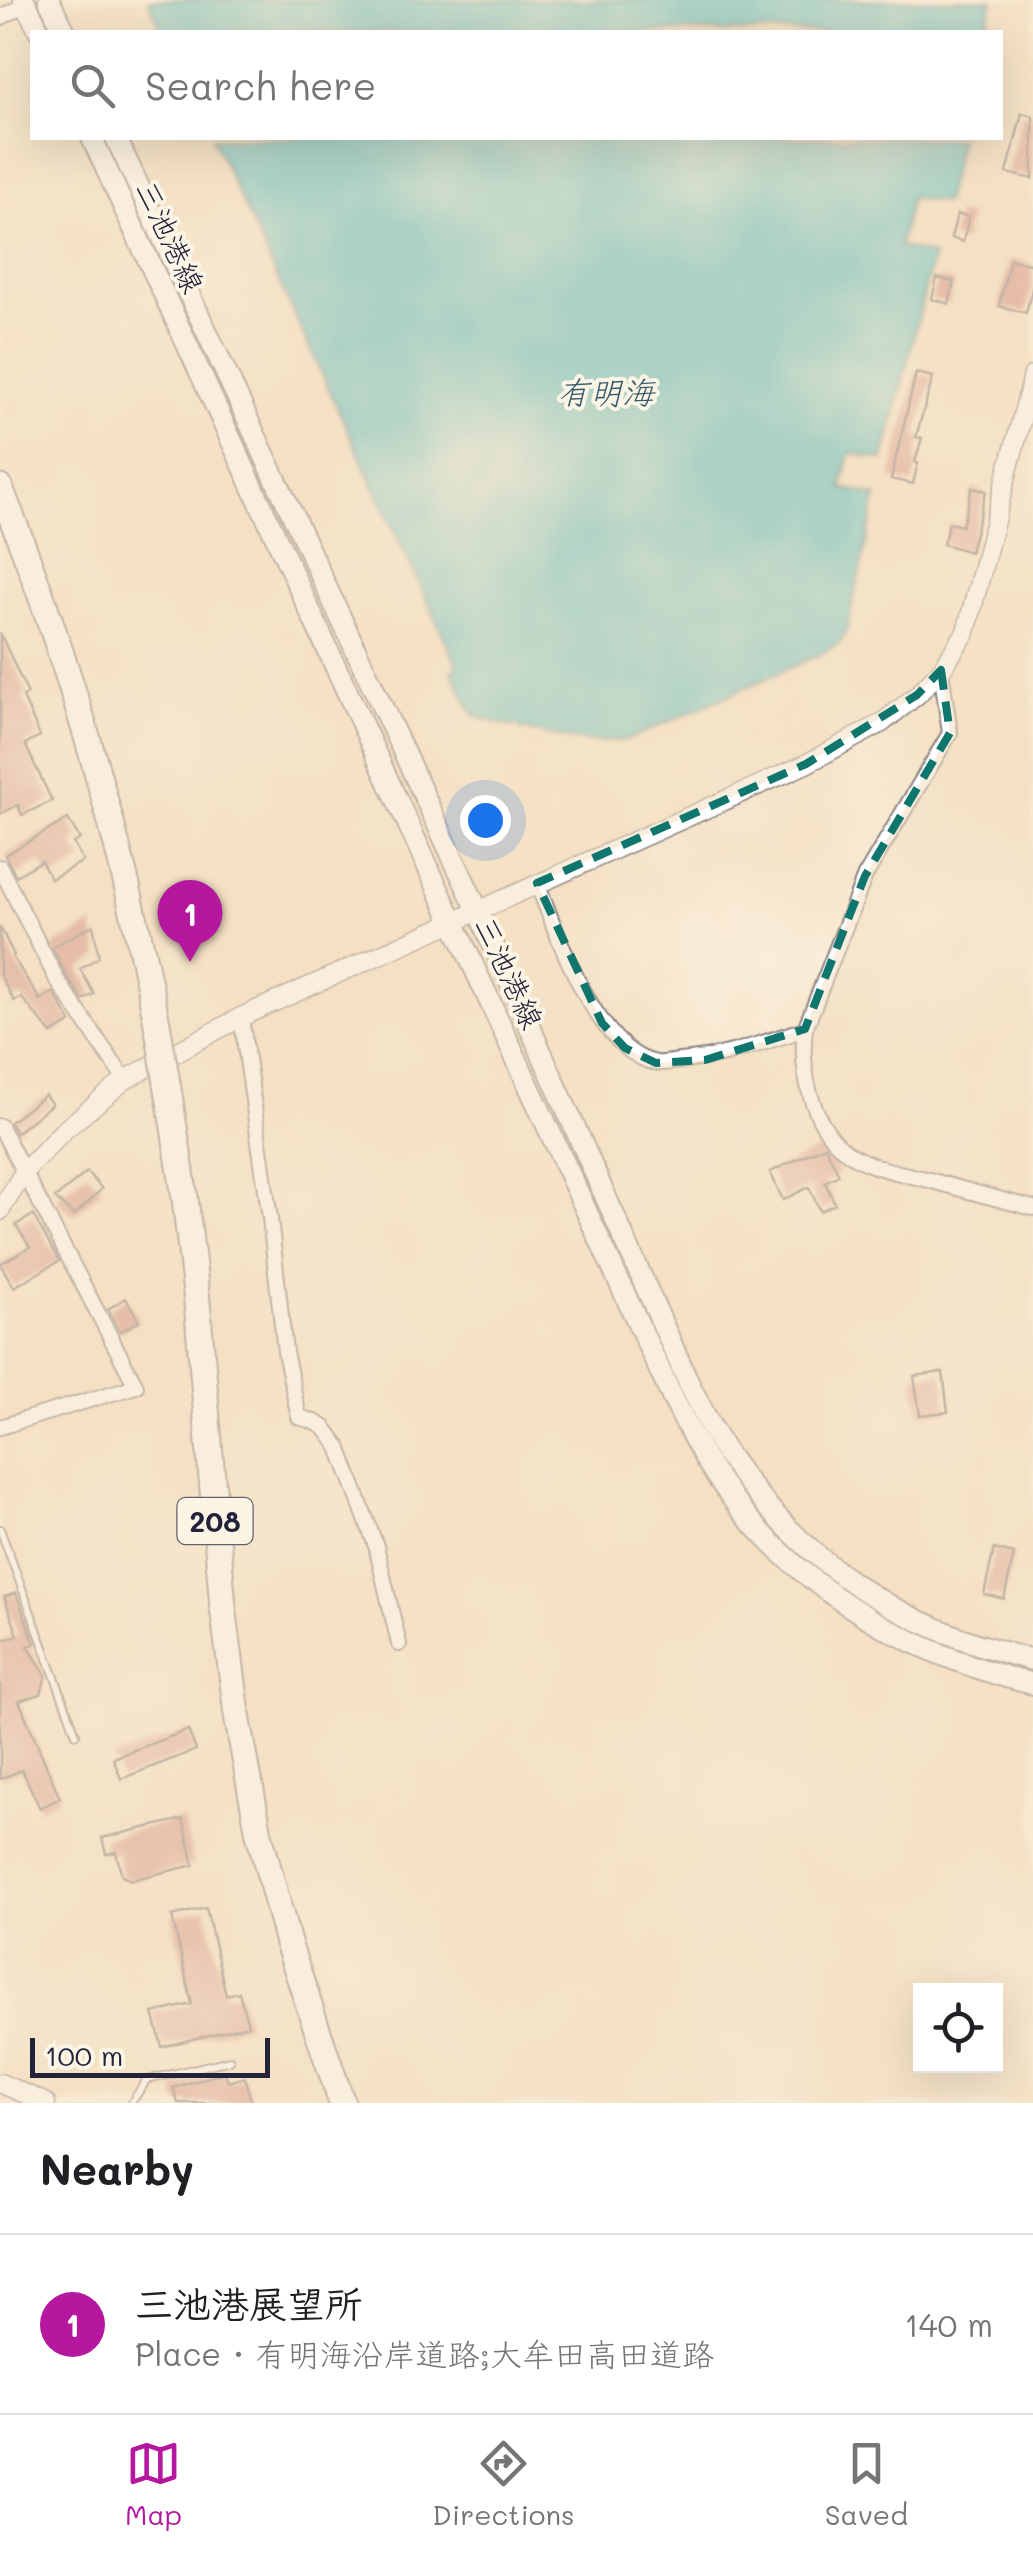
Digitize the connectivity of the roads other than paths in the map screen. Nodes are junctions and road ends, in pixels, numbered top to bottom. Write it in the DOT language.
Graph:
graph roads {
  1 [pos="49,0"];
  2 [pos="25,2"];
  3 [pos="0,18"];
  4 [pos="39,30"];
  5 [pos="64,30"];
  6 [pos="93,140"];
  7 [pos="117,140"];
  8 [pos="1033,375"];
  9 [pos="0,488"];
  10 [pos="941,670"];
  11 [pos="0,867"];
  12 [pos="537,883"];
  13 [pos="478,911"];
  14 [pos="454,921"];
  15 [pos="241,1017"];
  16 [pos="805,1029"];
  17 [pos="125,1080"];
  18 [pos="0,1126"];
  19 [pos="24,1172"];
  20 [pos="1033,1208"];
  21 [pos="0,1210"];
  22 [pos="0,1426"];
  23 [pos="0,1529"];
  24 [pos="399,1644"];
  25 [pos="1033,1660"];
  26 [pos="1033,1684"];
  27 [pos="76,1734"];
  28 [pos="288,1943"];
  29 [pos="230,2060"];
  30 [pos="0,2083"];
  31 [pos="46,2103"];
  32 [pos="131,2103"];
  33 [pos="327,2103"];
  34 [pos="342,2103"];
  1 -- 5 [label="main road"];
  2 -- 3 [label="street"];
  2 -- 4 [label="main road"];
  6 -- 14 [label="main road, 三池港線"];
  7 -- 13 [label="main road, 三池港線"];
  8 -- 10 [label="street"];
  9 -- 28 [label="highway, 208, bridge"];
  10 -- 12 [label="street"];
  10 -- 16 [label="street"];
  11 -- 17 [label="street"];
  12 -- 13 [label="street"];
  12 -- 16 [label="street"];
  13 -- 14 [label="street"];
  13 -- 25 [label="main road, 三池港線"];
  14 -- 15 [label="street"];
  14 -- 26 [label="main road, 三池港線"];
  15 -- 17 [label="street"];
  15 -- 24 [label="street"];
  16 -- 20 [label="street"];
  17 -- 19 [label="street"];
  18 -- 19 [label="street"];
  19 -- 21 [label="street"];
  19 -- 22 [label="street"];
  23 -- 27 [label="lane"];
  28 -- 33 [label="highway, 208"];
  28 -- 34 [label="highway, 208"];
  29 -- 32 [label="lane"];
  30 -- 31 [label="street"];
}
